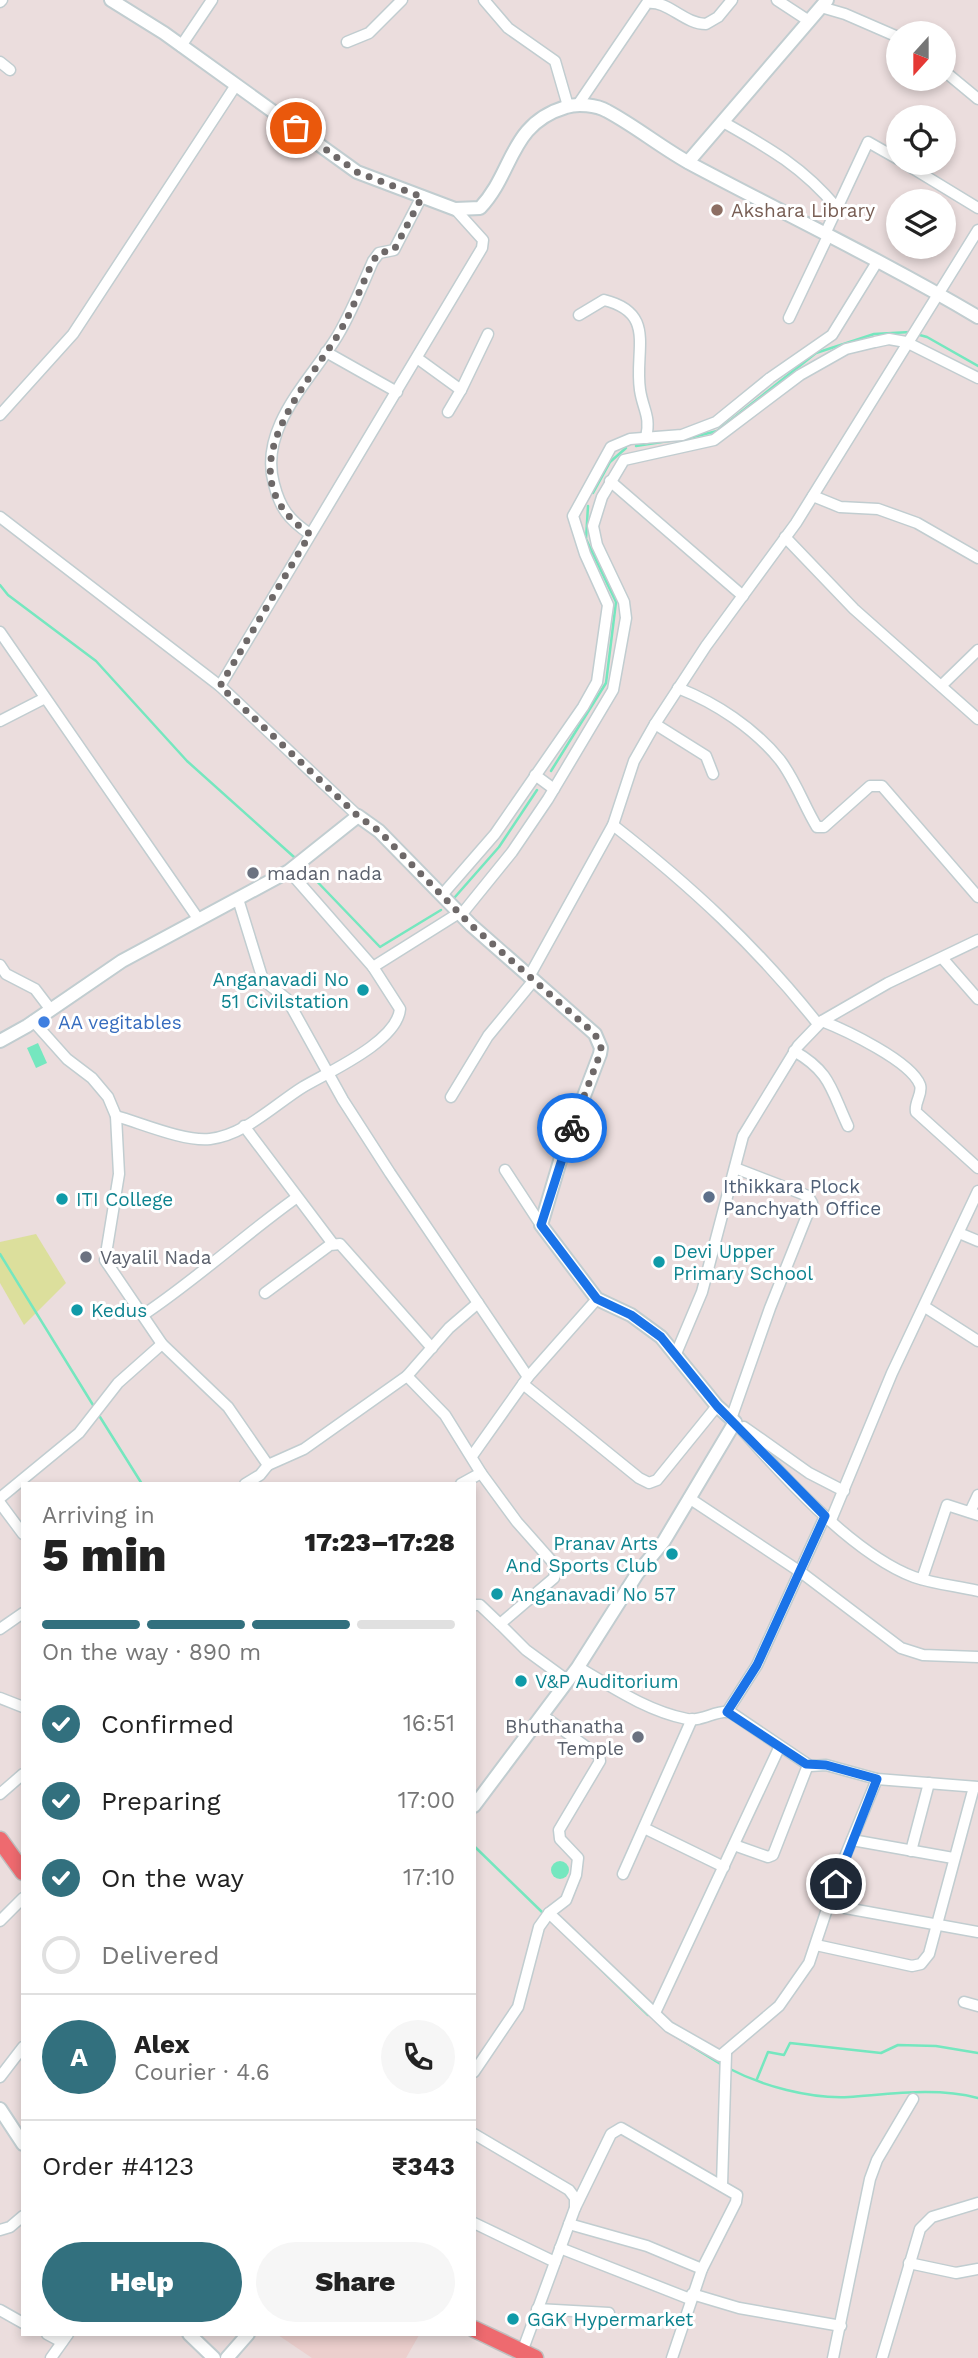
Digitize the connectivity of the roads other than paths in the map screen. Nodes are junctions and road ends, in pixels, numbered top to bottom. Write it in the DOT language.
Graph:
graph roads {
  1 [pos="111,0"];
  2 [pos="212,0"];
  3 [pos="402,0"];
  4 [pos="484,0"];
  5 [pos="732,0"];
  6 [pos="777,0"];
  7 [pos="824,4"];
  8 [pos="809,21"];
  9 [pos="886,31"];
  10 [pos="347,42"];
  11 [pos="181,46"];
  12 [pos="0,62"];
  13 [pos="10,70"];
  14 [pos="956,81"];
  15 [pos="236,85"];
  16 [pos="978,99"];
  17 [pos="573,106"];
  18 [pos="723,122"];
  19 [pos="886,152"];
  20 [pos="688,162"];
  21 [pos="924,175"];
  22 [pos="422,197"];
  23 [pos="837,208"];
  24 [pos="978,208"];
  25 [pos="455,209"];
  26 [pos="978,230"];
  27 [pos="826,235"];
  28 [pos="877,262"];
  29 [pos="936,293"];
  30 [pos="579,315"];
  31 [pos="978,317"];
  32 [pos="789,318"];
  33 [pos="488,334"];
  34 [pos="907,341"];
  35 [pos="326,352"];
  36 [pos="417,358"];
  37 [pos="978,378"];
  38 [pos="461,390"];
  39 [pos="397,392"];
  40 [pos="448,412"];
  41 [pos="0,415"];
  42 [pos="646,438"];
  43 [pos="631,449"];
  44 [pos="610,481"];
  45 [pos="813,496"];
  46 [pos="582,498"];
  47 [pos="597,503"];
  48 [pos="0,517"];
  49 [pos="310,534"];
  50 [pos="785,537"];
  51 [pos="978,558"];
  52 [pos="743,596"];
  53 [pos="0,632"];
  54 [pos="978,650"];
  55 [pos="943,684"];
  56 [pos="220,686"];
  57 [pos="678,688"];
  58 [pos="45,698"];
  59 [pos="978,719"];
  60 [pos="0,721"];
  61 [pos="655,724"];
  62 [pos="713,774"];
  63 [pos="537,777"];
  64 [pos="552,788"];
  65 [pos="358,816"];
  66 [pos="614,825"];
  67 [pos="289,871"];
  68 [pos="442,895"];
  69 [pos="978,897"];
  70 [pos="237,899"];
  71 [pos="460,914"];
  72 [pos="199,920"];
  73 [pos="978,940"];
  74 [pos="943,959"];
  75 [pos="0,965"];
  76 [pos="373,967"];
  77 [pos="532,977"];
  78 [pos="978,999"];
  79 [pos="51,1010"];
  80 [pos="33,1021"];
  81 [pos="820,1023"];
  82 [pos="0,1041"];
  83 [pos="794,1051"];
  84 [pos="327,1073"];
  85 [pos="451,1097"];
  86 [pos="116,1116"];
  87 [pos="244,1126"];
  88 [pos="848,1126"];
  89 [pos="735,1168"];
  90 [pos="978,1168"];
  91 [pos="505,1170"];
  92 [pos="978,1191"];
  93 [pos="296,1198"];
  94 [pos="541,1225"];
  95 [pos="959,1233"];
  96 [pos="978,1241"];
  97 [pos="333,1244"];
  98 [pos="265,1293"];
  99 [pos="597,1299"];
  100 [pos="478,1303"];
  101 [pos="925,1307"];
  102 [pos="143,1315"];
  103 [pos="978,1341"];
  104 [pos="162,1344"];
  105 [pos="432,1348"];
  106 [pos="675,1356"];
  107 [pos="407,1376"];
  108 [pos="526,1380"];
  109 [pos="717,1406"];
  110 [pos="733,1420"];
  111 [pos="472,1456"];
  112 [pos="268,1465"];
  113 [pos="481,1474"];
  114 [pos="22,1482"];
  115 [pos="249,1482"];
  116 [pos="465,1482"];
  117 [pos="21,1483"];
  118 [pos="844,1491"];
  119 [pos="978,1495"];
  120 [pos="689,1498"];
  121 [pos="0,1501"];
  122 [pos="974,1513"];
  123 [pos="828,1518"];
  124 [pos="21,1531"];
  125 [pos="802,1573"];
  126 [pos="922,1579"];
  127 [pos="978,1591"];
  128 [pos="476,1605"];
  129 [pos="21,1613"];
  130 [pos="500,1624"];
  131 [pos="0,1629"];
  132 [pos="978,1657"];
  133 [pos="578,1667"];
  134 [pos="567,1680"];
  135 [pos="0,1698"];
  136 [pos="21,1706"];
  137 [pos="727,1712"];
  138 [pos="542,1715"];
  139 [pos="692,1719"];
  140 [pos="779,1748"];
  141 [pos="808,1765"];
  142 [pos="21,1776"];
  143 [pos="877,1779"];
  144 [pos="929,1783"];
  145 [pos="976,1787"];
  146 [pos="0,1794"];
  147 [pos="476,1803"];
  148 [pos="644,1828"];
  149 [pos="0,1840"];
  150 [pos="852,1840"];
  151 [pos="734,1845"];
  152 [pos="912,1851"];
  153 [pos="953,1858"];
  154 [pos="724,1867"];
  155 [pos="21,1869"];
  156 [pos="623,1874"];
  157 [pos="21,1900"];
  158 [pos="829,1905"];
  159 [pos="549,1913"];
  160 [pos="0,1921"];
  161 [pos="936,1925"];
  162 [pos="978,1932"];
  163 [pos="817,1945"];
  164 [pos="964,2002"];
  165 [pos="978,2006"];
  166 [pos="655,2013"];
  167 [pos="21,2050"];
  168 [pos="726,2053"];
  169 [pos="476,2070"];
  170 [pos="0,2077"];
  171 [pos="913,2099"];
  172 [pos="0,2110"];
  173 [pos="476,2135"];
  174 [pos="21,2141"];
  175 [pos="722,2185"];
  176 [pos="978,2203"];
  177 [pos="575,2208"];
  178 [pos="21,2217"];
  179 [pos="476,2224"];
  180 [pos="569,2224"];
  181 [pos="0,2230"];
  182 [pos="560,2248"];
  183 [pos="555,2262"];
  184 [pos="909,2263"];
  185 [pos="702,2269"];
  186 [pos="978,2269"];
  187 [pos="691,2297"];
  188 [pos="537,2309"];
  189 [pos="0,2310"];
  190 [pos="609,2313"];
  191 [pos="21,2322"];
  192 [pos="841,2326"];
  193 [pos="476,2328"];
  194 [pos="191,2336"];
  195 [pos="246,2336"];
  196 [pos="65,2338"];
  197 [pos="528,2355"];
  198 [pos="51,2358"];
  199 [pos="214,2358"];
  200 [pos="227,2358"];
  201 [pos="671,2358"];
  202 [pos="833,2358"];
  203 [pos="882,2358"];
  1 -- 11 [label="street"];
  2 -- 11 [label="street"];
  3 -- 10 [label="street"];
  4 -- 17 [label="street"];
  5 -- 17 [label="street"];
  6 -- 8 [label="street"];
  7 -- 8 [label="street"];
  7 -- 9 [label="street"];
  8 -- 18 [label="street"];
  11 -- 15 [label="street"];
  12 -- 13 [label="street"];
  14 -- 16 [label="street"];
  15 -- 22 [label="street"];
  15 -- 41 [label="street"];
  17 -- 20 [label="street"];
  17 -- 25 [label="street"];
  18 -- 20 [label="street"];
  18 -- 23 [label="street"];
  19 -- 23 [label="street"];
  20 -- 27 [label="street"];
  21 -- 24 [label="street"];
  22 -- 25 [label="street"];
  22 -- 35 [label="street"];
  23 -- 27 [label="street"];
  25 -- 36 [label="street"];
  26 -- 29 [label="street"];
  27 -- 28 [label="street"];
  27 -- 32 [label="street"];
  28 -- 29 [label="street"];
  28 -- 42 [label="street"];
  29 -- 31 [label="street"];
  29 -- 34 [label="street"];
  30 -- 42 [label="street"];
  33 -- 38 [label="street"];
  34 -- 37 [label="street"];
  34 -- 43 [label="street"];
  34 -- 45 [label="street"];
  35 -- 39 [label="street"];
  35 -- 49 [label="street"];
  36 -- 38 [label="street"];
  36 -- 39 [label="street"];
  38 -- 40 [label="street"];
  39 -- 49 [label="street"];
  42 -- 43 [label="street"];
  43 -- 44 [label="street"];
  43 -- 46 [label="street"];
  44 -- 47 [label="street"];
  44 -- 52 [label="street"];
  45 -- 50 [label="street"];
  45 -- 51 [label="street"];
  46 -- 47 [label="street"];
  46 -- 63 [label="street"];
  47 -- 64 [label="street"];
  48 -- 56 [label="street"];
  49 -- 56 [label="street"];
  50 -- 52 [label="street"];
  50 -- 55 [label="street"];
  52 -- 57 [label="street"];
  53 -- 58 [label="street"];
  54 -- 55 [label="street"];
  55 -- 59 [label="street"];
  56 -- 65 [label="street"];
  57 -- 61 [label="street"];
  57 -- 69 [label="street"];
  58 -- 60 [label="street"];
  58 -- 72 [label="street"];
  61 -- 62 [label="street"];
  61 -- 66 [label="street"];
  63 -- 64 [label="street"];
  63 -- 68 [label="street"];
  64 -- 71 [label="street"];
  65 -- 67 [label="street"];
  65 -- 68 [label="street"];
  66 -- 77 [label="street"];
  66 -- 81 [label="street"];
  67 -- 70 [label="street"];
  67 -- 76 [label="street"];
  68 -- 71 [label="street"];
  70 -- 72 [label="street"];
  70 -- 84 [label="street"];
  71 -- 76 [label="street"];
  71 -- 77 [label="street"];
  72 -- 79 [label="street"];
  73 -- 74 [label="street"];
  74 -- 78 [label="street"];
  74 -- 81 [label="street"];
  75 -- 79 [label="street"];
  76 -- 84 [label="street"];
  77 -- 85 [label="street"];
  77 -- 94 [label="street"];
  79 -- 80 [label="street"];
  80 -- 82 [label="street"];
  80 -- 86 [label="street"];
  81 -- 83 [label="street"];
  81 -- 90 [label="street"];
  83 -- 88 [label="street"];
  83 -- 89 [label="street"];
  84 -- 87 [label="street"];
  84 -- 100 [label="street"];
  86 -- 87 [label="street"];
  86 -- 102 [label="street"];
  87 -- 93 [label="street"];
  89 -- 106 [label="street"];
  89 -- 110 [label="street"];
  91 -- 94 [label="street"];
  92 -- 95 [label="street"];
  93 -- 97 [label="street"];
  93 -- 102 [label="street"];
  94 -- 99 [label="street"];
  95 -- 96 [label="street"];
  95 -- 101 [label="street"];
  97 -- 98 [label="street"];
  97 -- 105 [label="street"];
  99 -- 106 [label="street"];
  99 -- 108 [label="street"];
  100 -- 105 [label="street"];
  100 -- 108 [label="street"];
  101 -- 103 [label="street"];
  101 -- 118 [label="street"];
  102 -- 104 [label="street"];
  104 -- 112 [label="street"];
  104 -- 114 [label="street"];
  105 -- 107 [label="street"];
  106 -- 109 [label="street"];
  107 -- 111 [label="street"];
  107 -- 112 [label="street"];
  108 -- 109 [label="street"];
  108 -- 111 [label="street"];
  109 -- 110 [label="street"];
  110 -- 118 [label="street"];
  110 -- 120 [label="street"];
  110 -- 123 [label="street"];
  111 -- 113 [label="street"];
  112 -- 115 [label="street"];
  113 -- 116 [label="street"];
  113 -- 130 [label="street"];
  117 -- 121 [label="street"];
  118 -- 123 [label="street"];
  119 -- 122 [label="street"];
  120 -- 125 [label="street"];
  120 -- 133 [label="street"];
  121 -- 124 [label="street"];
  122 -- 126 [label="street"];
  123 -- 125 [label="street"];
  123 -- 126 [label="street"];
  125 -- 132 [label="street"];
  125 -- 137 [label="street"];
  126 -- 127 [label="street"];
  128 -- 130 [label="street"];
  129 -- 131 [label="street"];
  130 -- 134 [label="street"];
  133 -- 134 [label="street"];
  133 -- 139 [label="street"];
  134 -- 138 [label="street"];
  135 -- 136 [label="street"];
  137 -- 139 [label="street"];
  137 -- 140 [label="street"];
  138 -- 147 [label="street"];
  138 -- 159 [label="street"];
  139 -- 148 [label="street"];
  140 -- 141 [label="street"];
  140 -- 151 [label="street"];
  141 -- 143 [label="street"];
  141 -- 151 [label="street"];
  142 -- 146 [label="street"];
  143 -- 144 [label="street"];
  143 -- 150 [label="street"];
  144 -- 145 [label="street"];
  144 -- 152 [label="street"];
  145 -- 153 [label="street"];
  148 -- 154 [label="street"];
  148 -- 156 [label="street"];
  149 -- 155 [label="highway"];
  150 -- 152 [label="street"];
  150 -- 158 [label="street"];
  151 -- 154 [label="street"];
  152 -- 153 [label="street"];
  153 -- 161 [label="street"];
  154 -- 166 [label="street"];
  157 -- 160 [label="street"];
  158 -- 161 [label="street"];
  158 -- 163 [label="street"];
  159 -- 166 [label="street"];
  159 -- 169 [label="street"];
  161 -- 162 [label="street"];
  161 -- 163 [label="street"];
  163 -- 168 [label="street"];
  164 -- 165 [label="street"];
  166 -- 168 [label="street"];
  167 -- 170 [label="street"];
  168 -- 175 [label="street"];
  171 -- 192 [label="street"];
  172 -- 174 [label="street"];
  173 -- 177 [label="street"];
  175 -- 177 [label="street"];
  175 -- 185 [label="street"];
  176 -- 184 [label="street"];
  177 -- 180 [label="street"];
  178 -- 181 [label="street"];
  179 -- 183 [label="street"];
  180 -- 182 [label="street"];
  180 -- 185 [label="street"];
  182 -- 183 [label="street"];
  182 -- 187 [label="street"];
  183 -- 188 [label="street"];
  184 -- 186 [label="street"];
  184 -- 203 [label="street"];
  185 -- 187 [label="street"];
  187 -- 192 [label="street"];
  187 -- 201 [label="street"];
  188 -- 190 [label="street"];
  188 -- 197 [label="street"];
  189 -- 191 [label="street"];
  192 -- 202 [label="street"];
  193 -- 197 [label="highway"];
  194 -- 199 [label="street"];
  195 -- 200 [label="street"];
  196 -- 198 [label="street"];
}
